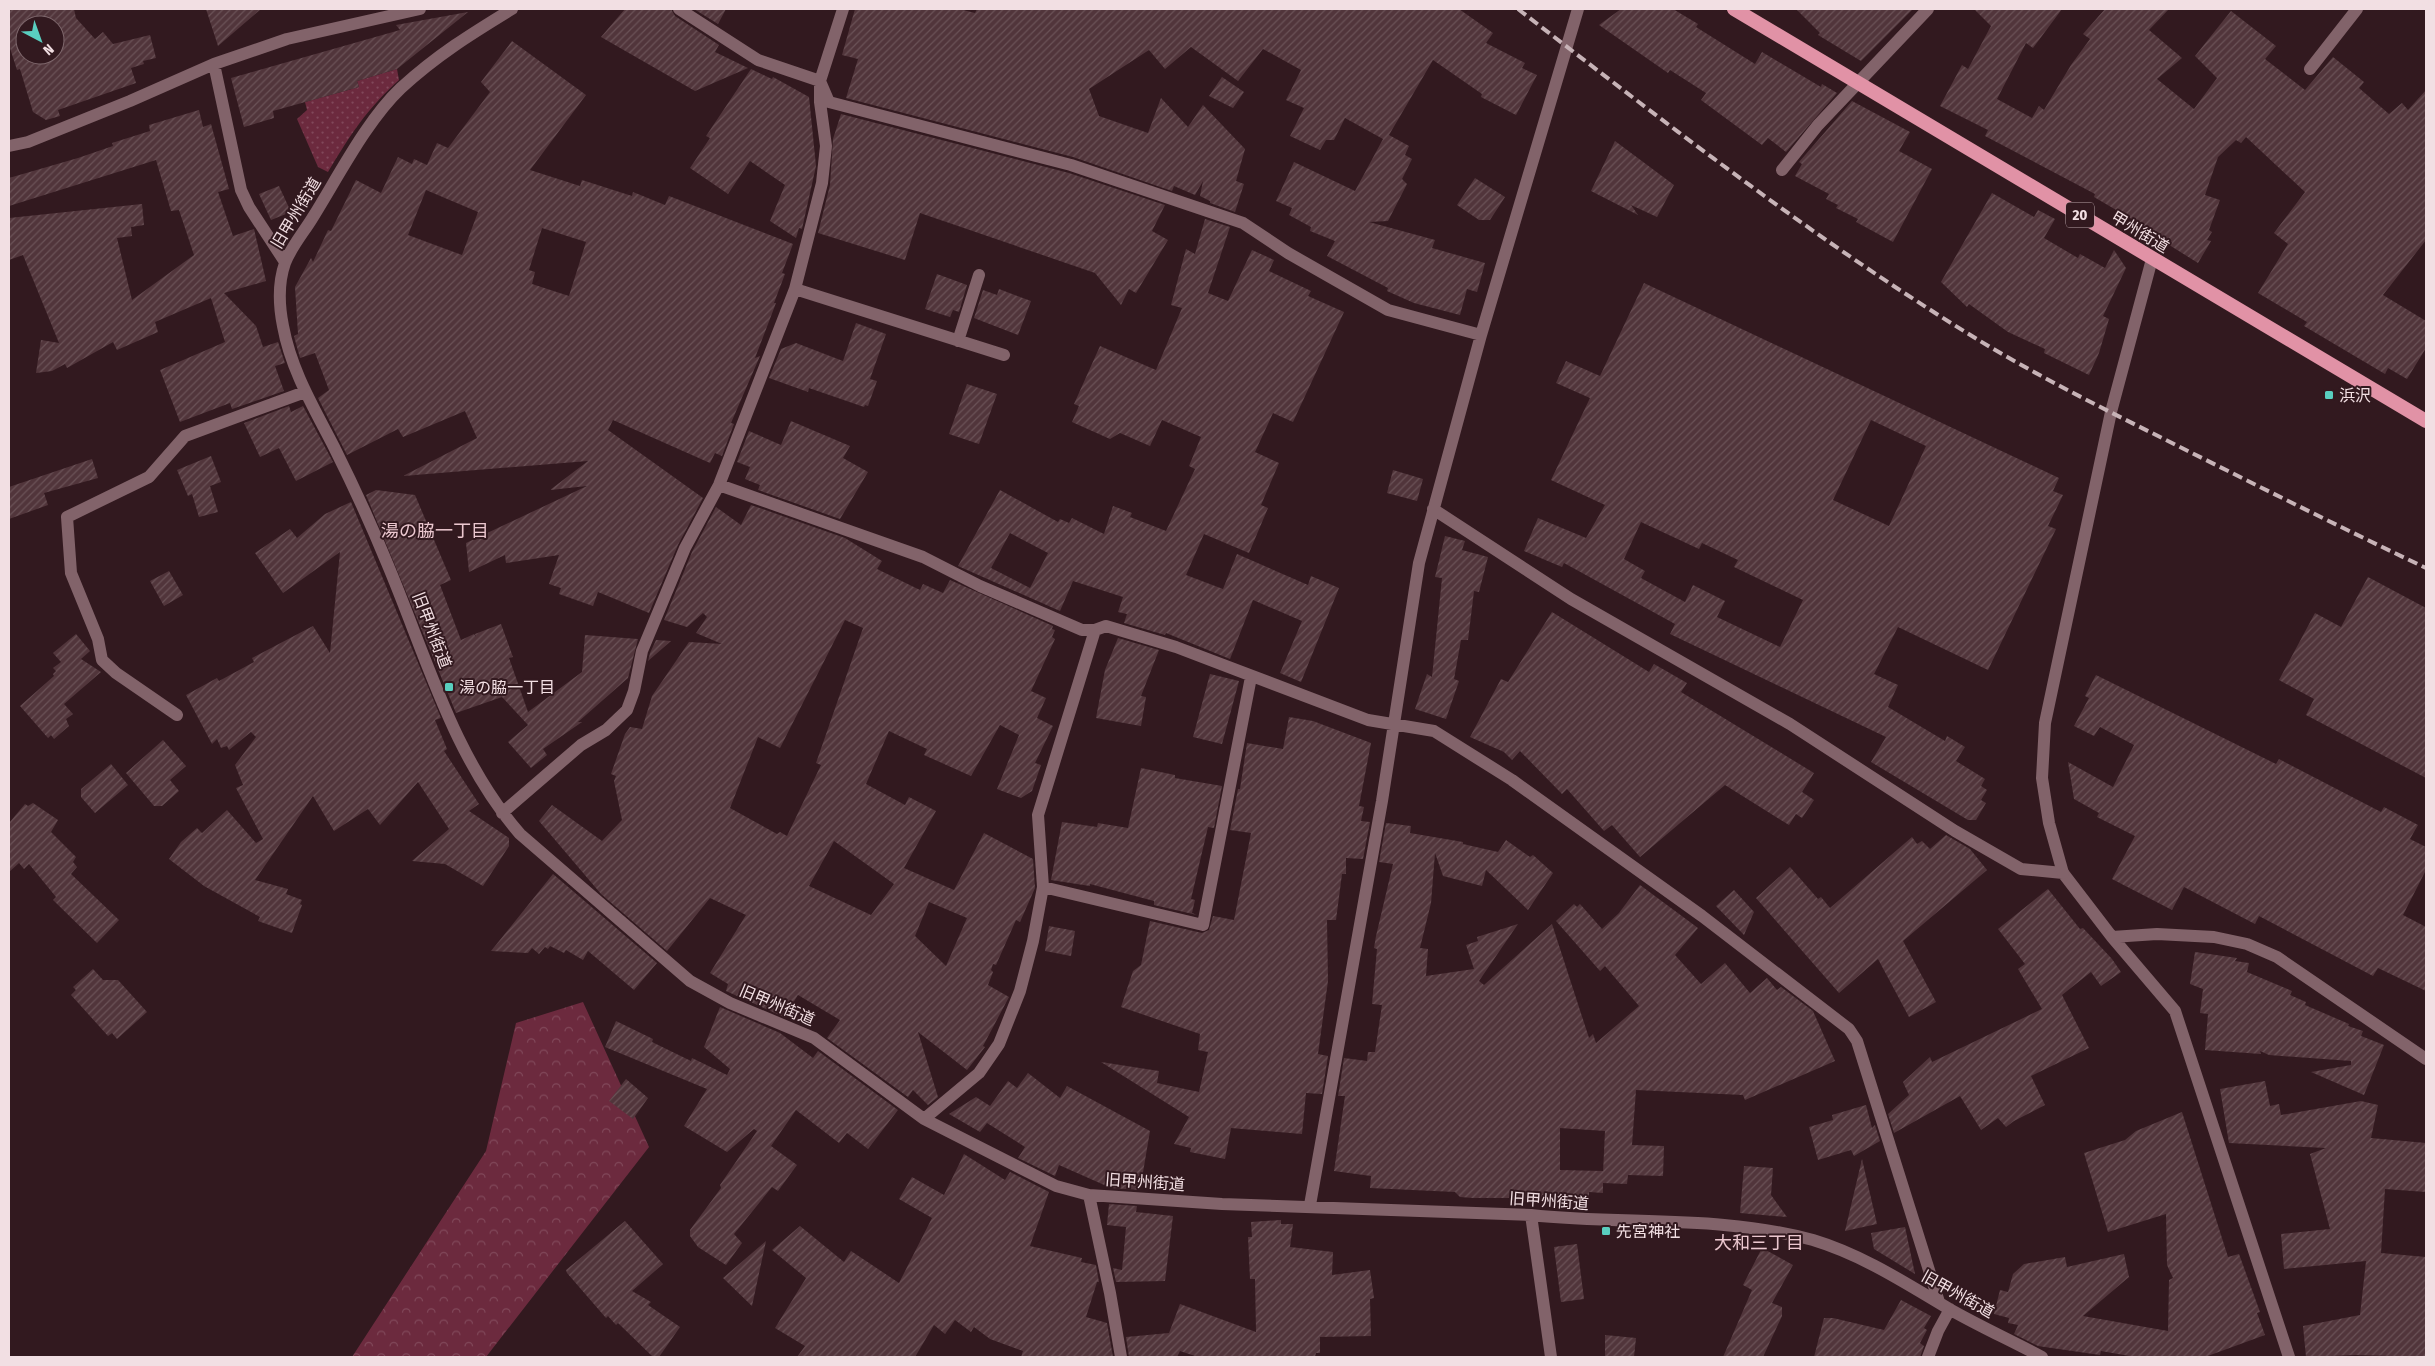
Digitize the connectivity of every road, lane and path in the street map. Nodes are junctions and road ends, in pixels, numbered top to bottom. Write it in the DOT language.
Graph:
graph roads {
  1 [pos="420,9"];
  2 [pos="512,9"];
  3 [pos="679,9"];
  4 [pos="843,9"];
  5 [pos="1578,9"];
  6 [pos="1734,9"];
  7 [pos="1928,9"];
  8 [pos="2357,9"];
  9 [pos="214,64"];
  10 [pos="2310,70"];
  11 [pos="820,81"];
  12 [pos="1858,81"];
  13 [pos="9,146"];
  14 [pos="1782,170"];
  15 [pos="2152,259"];
  16 [pos="286,262"];
  17 [pos="980,275"];
  18 [pos="795,289"];
  19 [pos="1481,336"];
  20 [pos="958,340"];
  21 [pos="1004,355"];
  22 [pos="305,392"];
  23 [pos="2426,421"];
  24 [pos="719,485"];
  25 [pos="1434,509"];
  26 [pos="1095,630"];
  27 [pos="1251,677"];
  28 [pos="177,715"];
  29 [pos="1394,726"];
  30 [pos="502,813"];
  31 [pos="2063,873"];
  32 [pos="1043,887"];
  33 [pos="2112,937"];
  34 [pos="2426,1059"];
  35 [pos="924,1119"];
  36 [pos="1089,1195"];
  37 [pos="1310,1206"];
  38 [pos="1531,1215"];
  39 [pos="1939,1302"];
  40 [pos="1950,1309"];
  41 [pos="1121,1357"];
  42 [pos="1551,1357"];
  43 [pos="1928,1357"];
  44 [pos="2042,1357"];
  45 [pos="2289,1357"];
  1 -- 9 [label="street"];
  2 -- 16 [label="street, 旧甲州街道"];
  3 -- 11 [label="street"];
  4 -- 11 [label="street"];
  5 -- 19 [label="street"];
  6 -- 12 [label="highway, 甲州街道 / 20"];
  7 -- 12 [label="street"];
  8 -- 10 [label="street"];
  9 -- 13 [label="street"];
  9 -- 16 [label="street"];
  11 -- 18 [label="street"];
  11 -- 19 [label="street"];
  12 -- 14 [label="street"];
  12 -- 15 [label="highway, 甲州街道 / 20"];
  15 -- 23 [label="highway, 甲州街道 / 20"];
  15 -- 31 [label="street"];
  16 -- 22 [label="street, 旧甲州街道"];
  17 -- 20 [label="street"];
  18 -- 20 [label="street"];
  18 -- 24 [label="street"];
  19 -- 25 [label="street"];
  20 -- 21 [label="street"];
  22 -- 28 [label="street"];
  22 -- 30 [label="street, 旧甲州街道"];
  24 -- 26 [label="street"];
  24 -- 30 [label="street"];
  25 -- 29 [label="street"];
  25 -- 31 [label="street"];
  26 -- 27 [label="street"];
  26 -- 32 [label="street"];
  27 -- 29 [label="street"];
  27 -- 32 [label="street"];
  29 -- 37 [label="street"];
  29 -- 39 [label="street"];
  30 -- 35 [label="street, 旧甲州街道"];
  31 -- 33 [label="street"];
  32 -- 35 [label="street"];
  33 -- 34 [label="street"];
  33 -- 45 [label="street"];
  35 -- 36 [label="street, 旧甲州街道"];
  36 -- 37 [label="street, 旧甲州街道"];
  36 -- 41 [label="street"];
  37 -- 38 [label="street, 旧甲州街道"];
  38 -- 39 [label="street, 旧甲州街道"];
  38 -- 42 [label="street"];
  39 -- 40 [label="street, 旧甲州街道"];
  40 -- 43 [label="street"];
  40 -- 44 [label="street, 旧甲州街道"];
}
